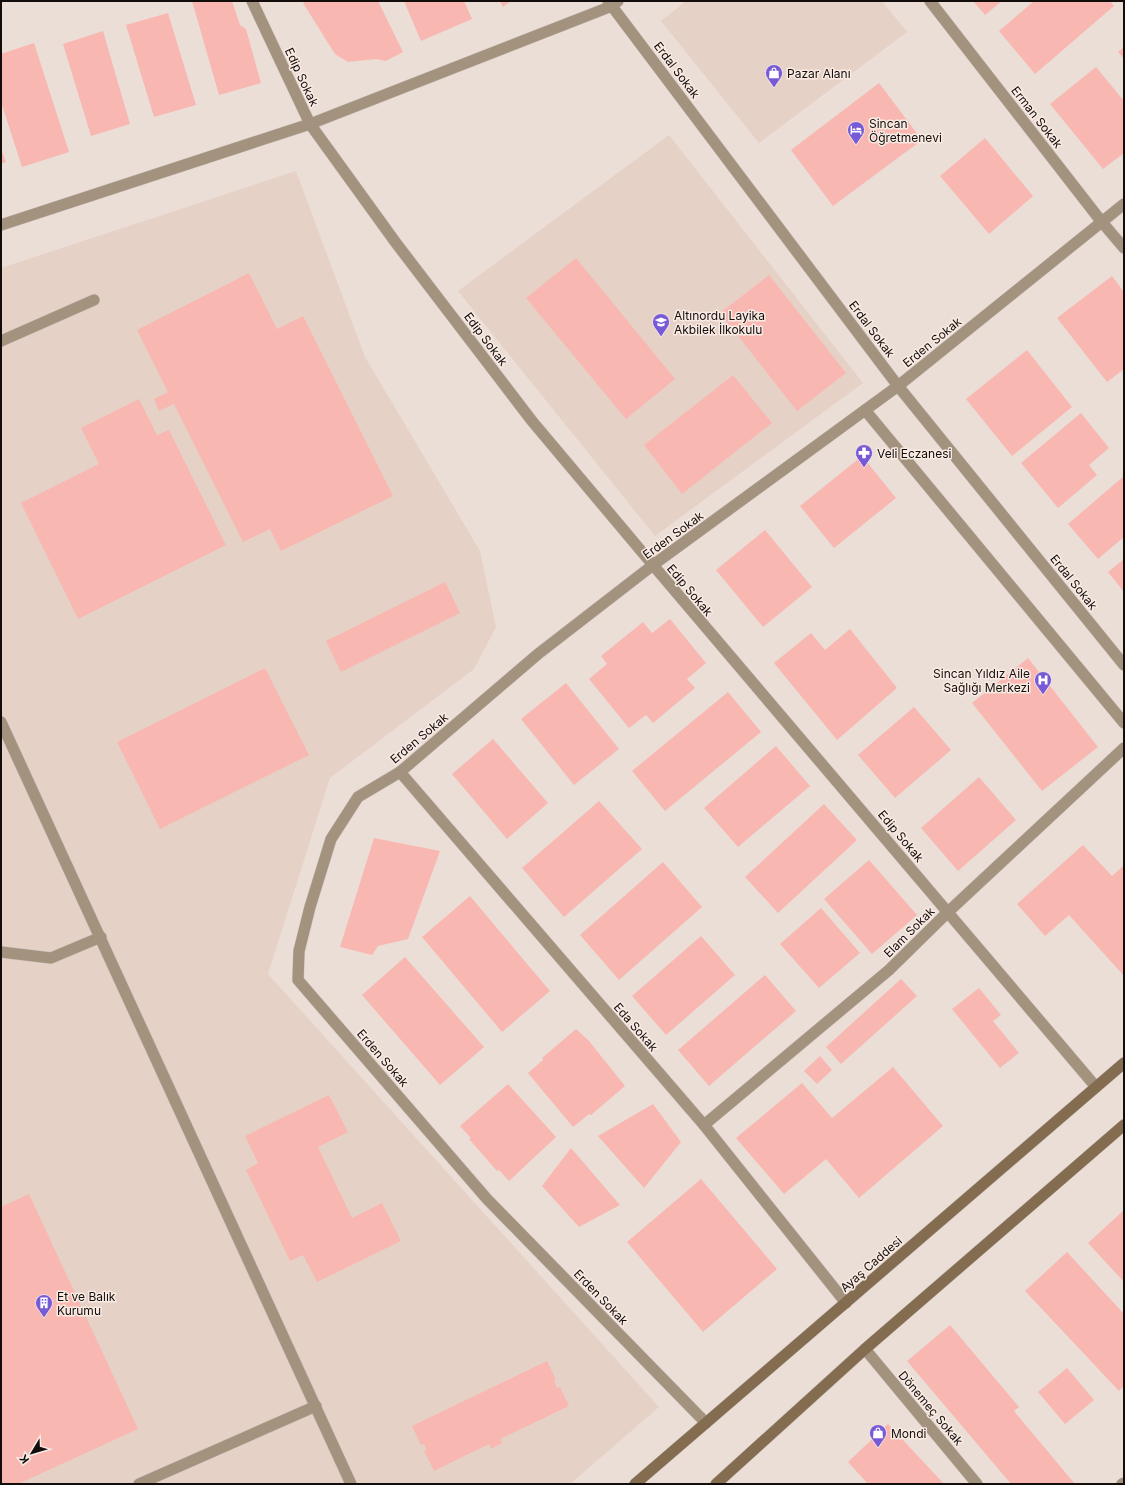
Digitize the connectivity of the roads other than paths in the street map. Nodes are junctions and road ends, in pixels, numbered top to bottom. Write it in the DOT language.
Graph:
graph roads {
  1 [pos="252,1"];
  2 [pos="930,1"];
  3 [pos="613,3"];
  4 [pos="310,124"];
  5 [pos="1124,204"];
  6 [pos="1101,222"];
  7 [pos="1,225"];
  8 [pos="1124,248"];
  9 [pos="94,300"];
  10 [pos="1,341"];
  11 [pos="898,386"];
  12 [pos="865,410"];
  13 [pos="653,565"];
  14 [pos="1124,665"];
  15 [pos="1,722"];
  16 [pos="1124,723"];
  17 [pos="1124,748"];
  18 [pos="400,772"];
  19 [pos="948,912"];
  20 [pos="101,937"];
  21 [pos="1,952"];
  22 [pos="1124,1063"];
  23 [pos="1096,1087"];
  24 [pos="704,1125"];
  25 [pos="1124,1125"];
  26 [pos="846,1303"];
  27 [pos="865,1348"];
  28 [pos="316,1406"];
  29 [pos="706,1423"];
  30 [pos="139,1484"];
  31 [pos="352,1484"];
  32 [pos="635,1484"];
  33 [pos="716,1484"];
  34 [pos="977,1484"];
  1 -- 4 [label="street, Edip Sokak"];
  2 -- 6 [label="street, Erman Sokak"];
  3 -- 4 [label="street"];
  3 -- 11 [label="street, Erdal Sokak"];
  4 -- 7 [label="street"];
  4 -- 13 [label="street, Edip Sokak"];
  5 -- 6 [label="street, Erden Sokak"];
  6 -- 8 [label="street, Erman Sokak"];
  6 -- 11 [label="street, Erden Sokak"];
  9 -- 10 [label="street"];
  11 -- 12 [label="street, Erden Sokak"];
  11 -- 14 [label="street, Erdal Sokak"];
  12 -- 13 [label="street, Erden Sokak"];
  12 -- 16 [label="street"];
  13 -- 18 [label="street, Erden Sokak"];
  13 -- 19 [label="street, Edip Sokak"];
  15 -- 20 [label="street"];
  17 -- 19 [label="street, Elam Sokak"];
  18 -- 24 [label="street, Eda Sokak"];
  18 -- 29 [label="street, Erden Sokak"];
  19 -- 23 [label="street, Edip Sokak"];
  19 -- 24 [label="street, Elam Sokak"];
  20 -- 21 [label="street"];
  20 -- 28 [label="street"];
  22 -- 23 [label="main road, Ayaş Caddesi"];
  23 -- 26 [label="main road, Ayaş Caddesi"];
  24 -- 26 [label="street, Eda Sokak"];
  25 -- 27 [label="main road"];
  26 -- 29 [label="main road, Ayaş Caddesi"];
  27 -- 33 [label="main road"];
  27 -- 34 [label="street, Dönemeç Sokak"];
  28 -- 30 [label="street"];
  28 -- 31 [label="street"];
  29 -- 32 [label="main road, Ayaş Caddesi"];
}
